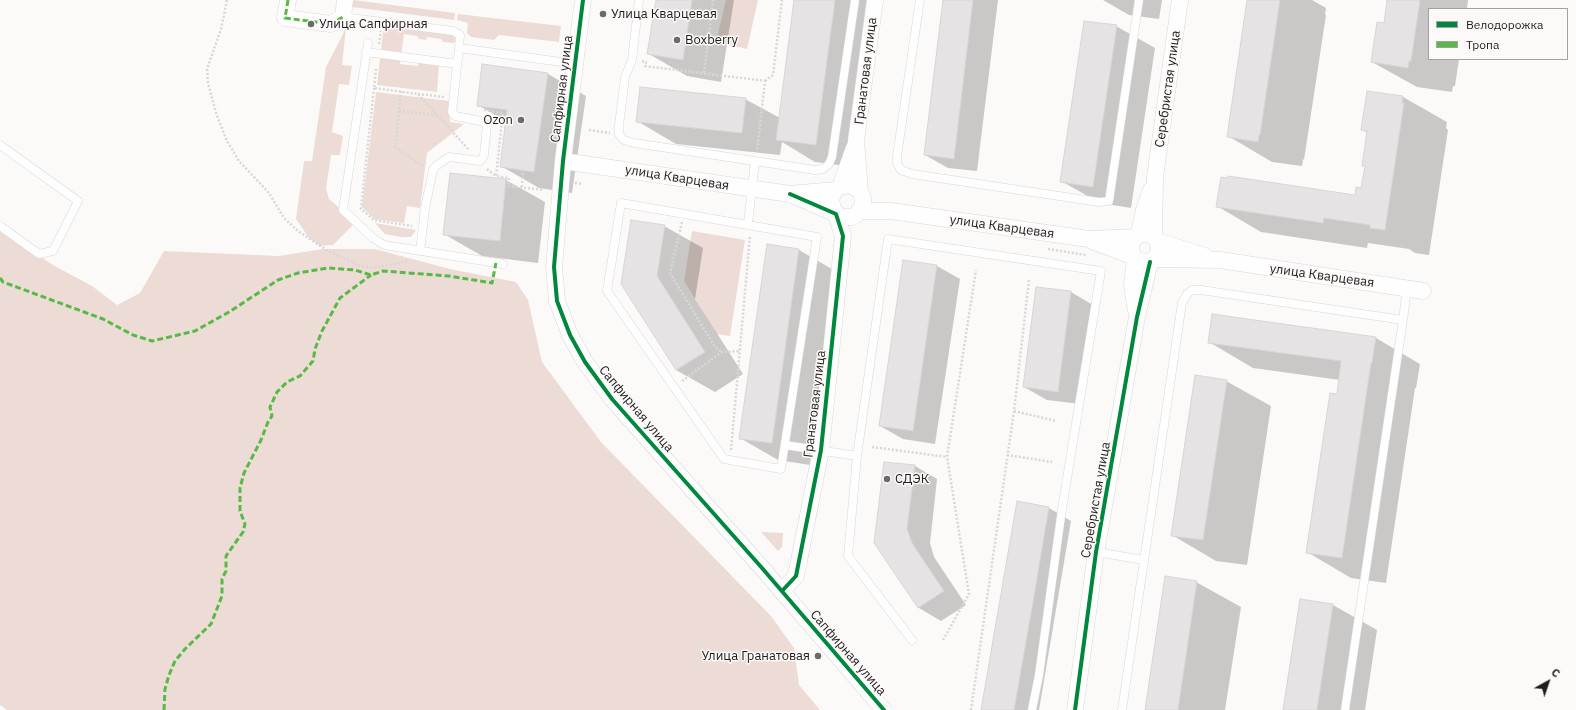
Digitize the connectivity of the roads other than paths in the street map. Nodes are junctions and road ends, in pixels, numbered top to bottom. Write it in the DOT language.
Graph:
graph roads {
  1 [pos="288,0"];
  2 [pos="345,0"];
  3 [pos="583,0"];
  4 [pos="639,0"];
  5 [pos="855,0"];
  6 [pos="875,0"];
  7 [pos="920,0"];
  8 [pos="1139,0"];
  9 [pos="1180,0"];
  10 [pos="343,17"];
  11 [pos="368,43"];
  12 [pos="459,48"];
  13 [pos="366,52"];
  14 [pos="576,62"];
  15 [pos="457,64"];
  16 [pos="856,141"];
  17 [pos="0,145"];
  18 [pos="564,161"];
  19 [pos="755,161"];
  20 [pos="838,188"];
  21 [pos="751,189"];
  22 [pos="790,194"];
  23 [pos="860,203"];
  24 [pos="836,214"];
  25 [pos="750,225"];
  26 [pos="0,226"];
  27 [pos="843,236"];
  28 [pos="1146,237"];
  29 [pos="1088,239"];
  30 [pos="420,251"];
  31 [pos="1143,259"];
  32 [pos="1220,260"];
  33 [pos="503,264"];
  34 [pos="1415,289"];
  35 [pos="1403,320"];
  36 [pos="785,445"];
  37 [pos="821,450"];
  38 [pos="857,456"];
  39 [pos="1096,552"];
  40 [pos="1144,560"];
  41 [pos="782,591"];
  42 [pos="912,640"];
  43 [pos="884,710"];
  44 [pos="1032,710"];
  45 [pos="1075,710"];
  46 [pos="1122,710"];
  47 [pos="1345,710"];
  1 -- 10 [label="street"];
  2 -- 10 [label="street"];
  3 -- 14 [label="street, Сапфирная улица"];
  4 -- 19 [label="lane"];
  5 -- 19 [label="lane"];
  6 -- 16 [label="street, Гранатовая улица"];
  7 -- 8 [label="lane"];
  9 -- 28 [label="street, Серебристая улица"];
  10 -- 12 [label="lane"];
  11 -- 13 [label="lane"];
  12 -- 14 [label="lane"];
  12 -- 15 [label="lane"];
  13 -- 15 [label="lane"];
  13 -- 30 [label="lane"];
  14 -- 18 [label="street, Сапфирная улица"];
  15 -- 30 [label="lane"];
  16 -- 20 [label="street, Гранатовая улица"];
  16 -- 23 [label="street, Гранатовая улица"];
  17 -- 26 [label="lane"];
  18 -- 21 [label="street, улица Кварцевая"];
  18 -- 41 [label="street, Сапфирная улица"];
  19 -- 21 [label="lane"];
  20 -- 22 [label="street"];
  20 -- 23 [label="street"];
  20 -- 24 [label="street"];
  21 -- 22 [label="street, улица Кварцевая"];
  21 -- 25 [label="lane"];
  22 -- 24 [label="street"];
  23 -- 24 [label="street"];
  23 -- 27 [label="street, Гранатовая улица"];
  23 -- 29 [label="street, улица Кварцевая"];
  24 -- 27 [label="street, Гранатовая улица"];
  25 -- 36 [label="lane"];
  25 -- 36 [label="lane"];
  27 -- 37 [label="street, Гранатовая улица"];
  28 -- 29 [label="street"];
  28 -- 31 [label="street"];
  28 -- 31 [label="street"];
  28 -- 32 [label="street"];
  29 -- 31 [label="street"];
  30 -- 33 [label="lane"];
  31 -- 32 [label="street"];
  31 -- 39 [label="street, Серебристая улица"];
  32 -- 34 [label="street, улица Кварцевая"];
  34 -- 35 [label="lane"];
  35 -- 40 [label="lane"];
  35 -- 47 [label="lane"];
  36 -- 37 [label="lane"];
  37 -- 38 [label="lane"];
  37 -- 41 [label="street, Гранатовая улица"];
  38 -- 42 [label="lane"];
  38 -- 44 [label="lane"];
  39 -- 40 [label="lane"];
  39 -- 45 [label="street, Серебристая улица"];
  40 -- 46 [label="lane"];
  41 -- 43 [label="street, Сапфирная улица"];
}
